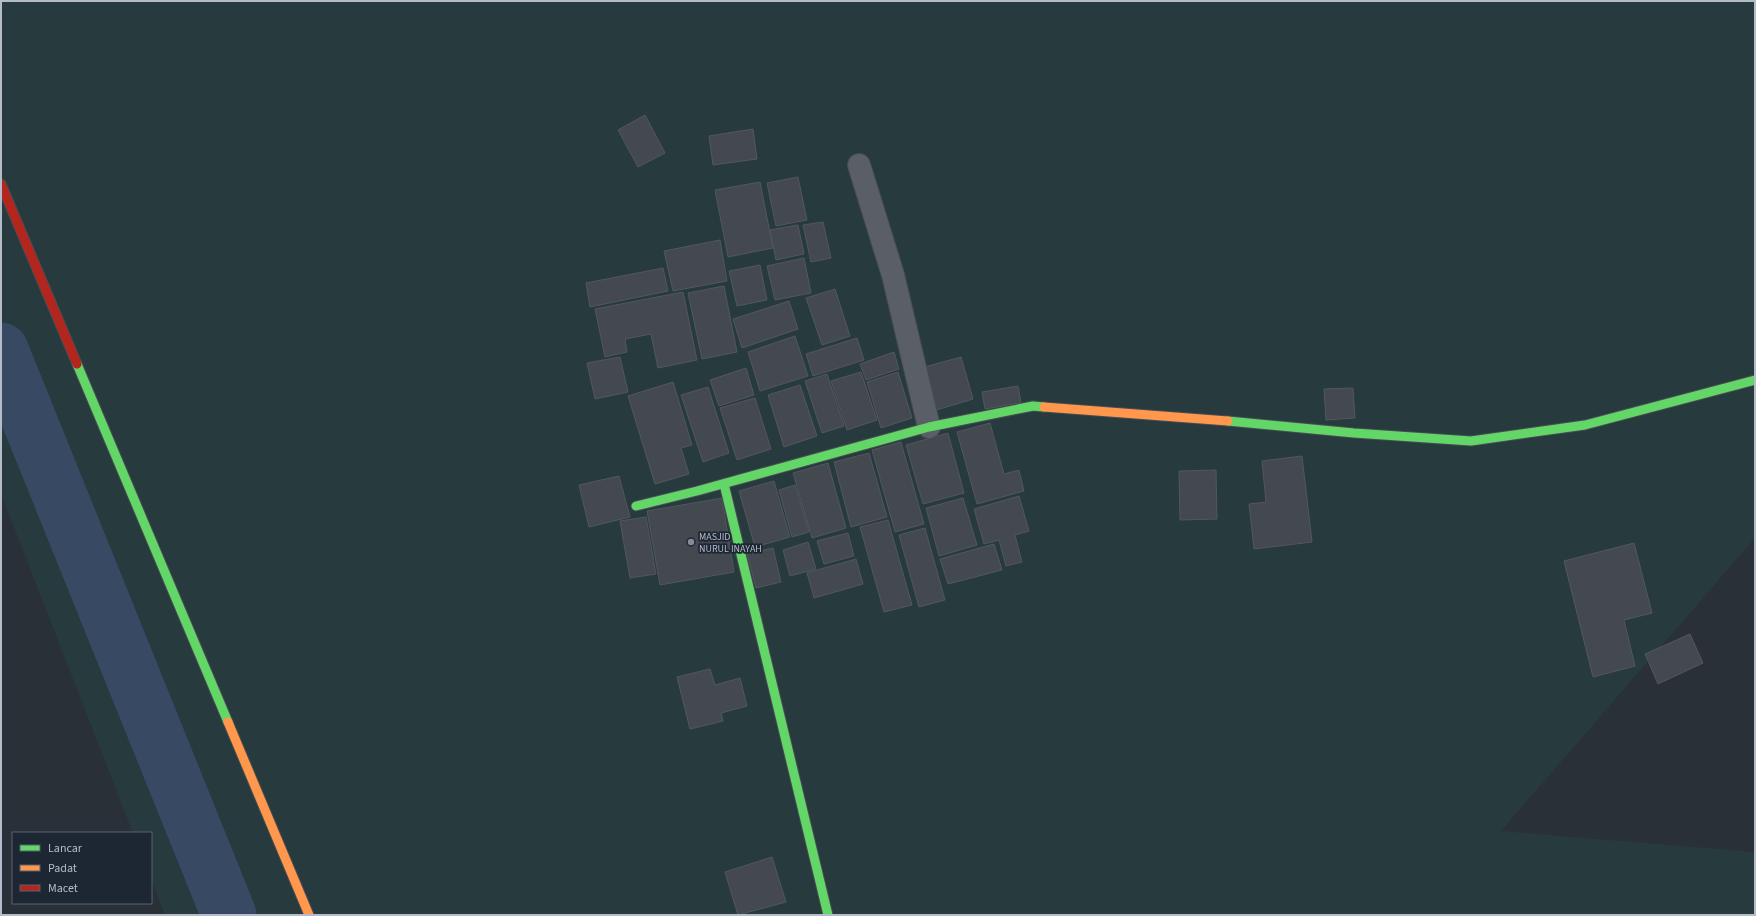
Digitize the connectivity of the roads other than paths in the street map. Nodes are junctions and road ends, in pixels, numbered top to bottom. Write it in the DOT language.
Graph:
graph roads {
  1 [pos="859,165"];
  2 [pos="1,184"];
  3 [pos="1755,380"];
  4 [pos="929,427"];
  5 [pos="724,484"];
  6 [pos="636,506"];
  7 [pos="309,915"];
  8 [pos="828,915"];
  1 -- 4 [label="street"];
  2 -- 7 [label="street"];
  3 -- 4 [label="street"];
  4 -- 5 [label="street"];
  5 -- 6 [label="street"];
  5 -- 8 [label="street"];
}
